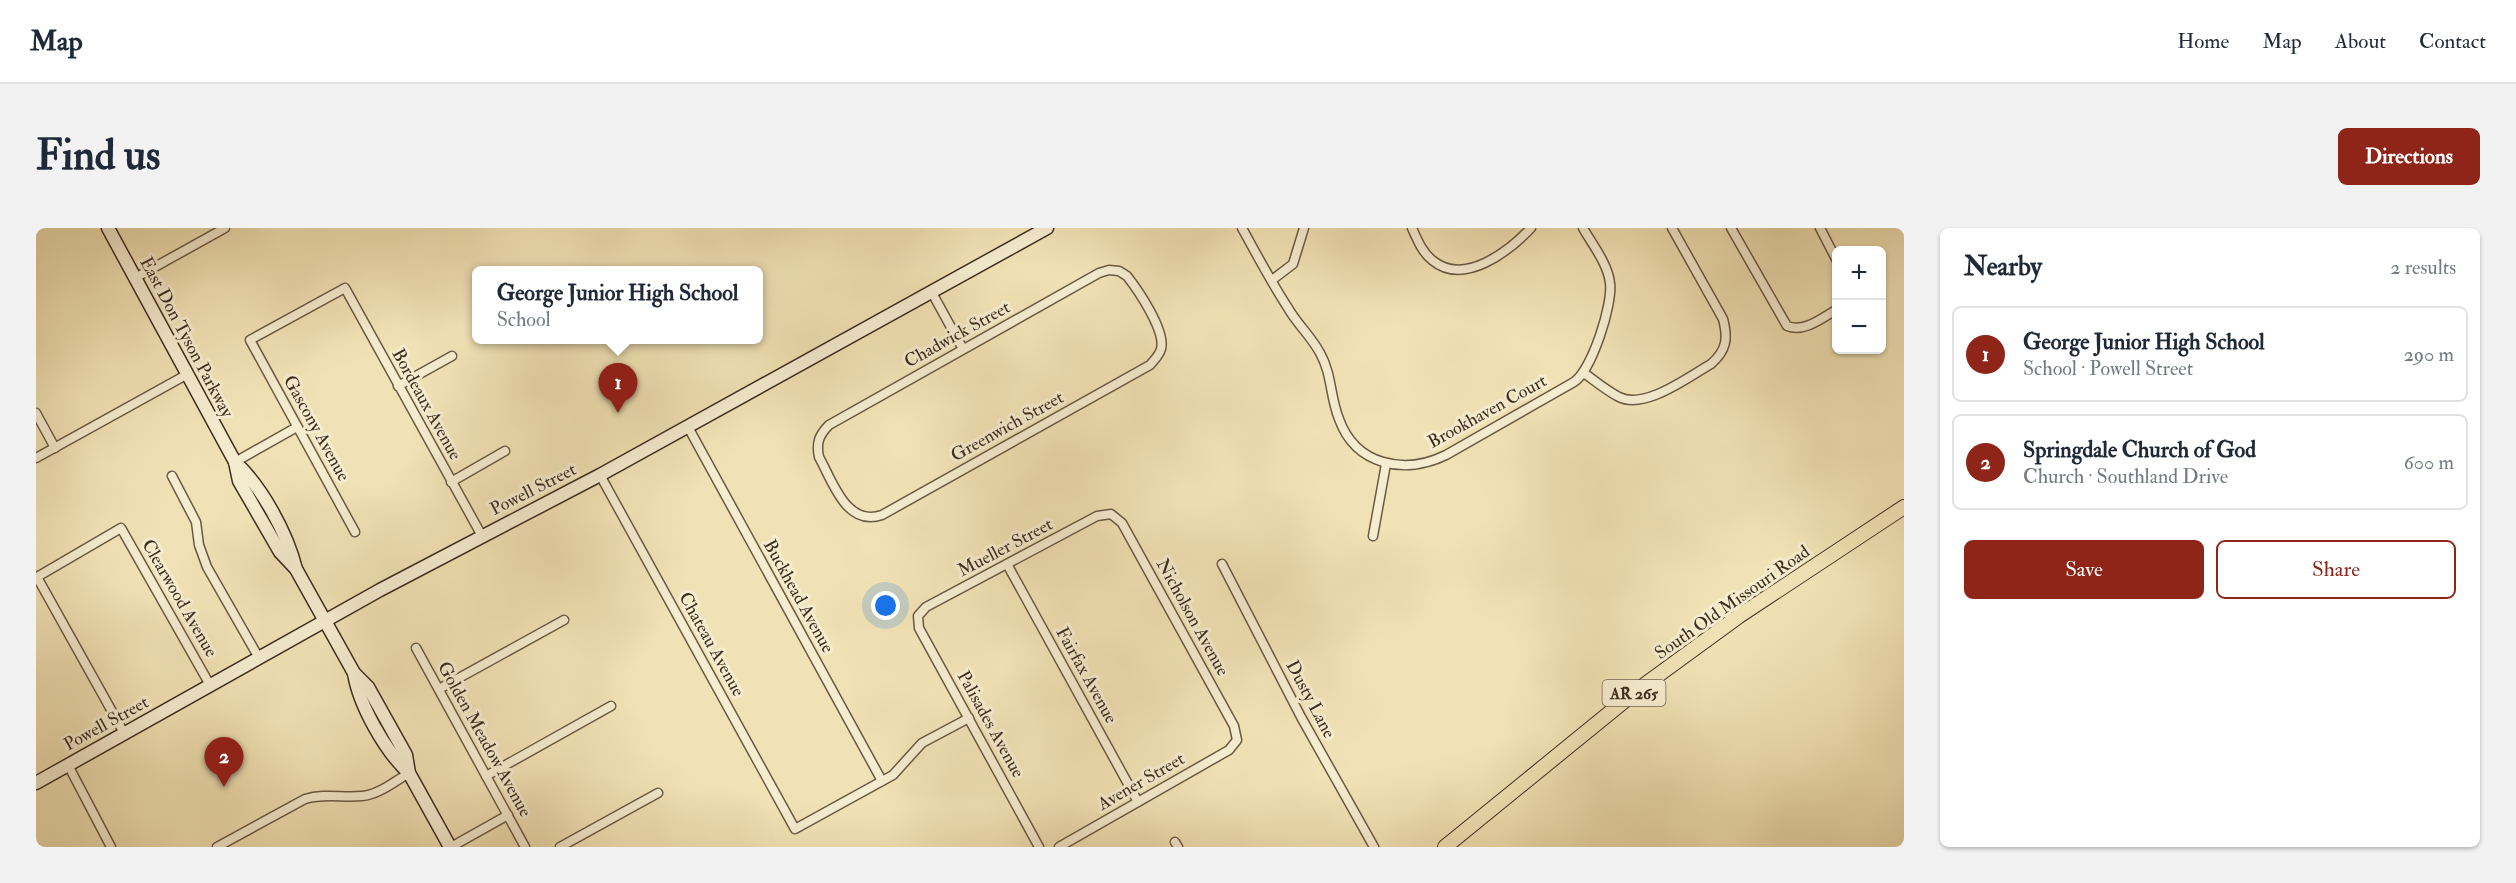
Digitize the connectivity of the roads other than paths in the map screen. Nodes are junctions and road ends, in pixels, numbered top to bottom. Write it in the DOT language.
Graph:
graph roads {
  1 [pos="108,228"];
  2 [pos="225,228"];
  3 [pos="1047,228"];
  4 [pos="1242,228"];
  5 [pos="1304,228"];
  6 [pos="1412,228"];
  7 [pos="1531,228"];
  8 [pos="1583,228"];
  9 [pos="1672,228"];
  10 [pos="1731,228"];
  11 [pos="1820,228"];
  12 [pos="1832,251"];
  13 [pos="135,278"];
  14 [pos="1272,280"];
  15 [pos="931,291"];
  16 [pos="1832,311"];
  17 [pos="250,340"];
  18 [pos="963,349"];
  19 [pos="1161,351"];
  20 [pos="452,356"];
  21 [pos="1584,373"];
  22 [pos="186,375"];
  23 [pos="398,386"];
  24 [pos="36,413"];
  25 [pos="297,427"];
  26 [pos="688,427"];
  27 [pos="55,448"];
  28 [pos="505,452"];
  29 [pos="36,458"];
  30 [pos="235,462"];
  31 [pos="1386,464"];
  32 [pos="600,475"];
  33 [pos="172,476"];
  34 [pos="451,482"];
  35 [pos="1904,507"];
  36 [pos="1111,514"];
  37 [pos="863,518"];
  38 [pos="355,532"];
  39 [pos="482,536"];
  40 [pos="1373,536"];
  41 [pos="1007,564"];
  42 [pos="1222,564"];
  43 [pos="37,577"];
  44 [pos="918,616"];
  45 [pos="564,620"];
  46 [pos="326,622"];
  47 [pos="416,648"];
  48 [pos="258,658"];
  49 [pos="210,685"];
  50 [pos="439,689"];
  51 [pos="611,706"];
  52 [pos="969,718"];
  53 [pos="124,733"];
  54 [pos="1237,740"];
  55 [pos="68,765"];
  56 [pos="409,773"];
  57 [pos="486,776"];
  58 [pos="882,781"];
  59 [pos="36,783"];
  60 [pos="658,793"];
  61 [pos="1138,802"];
  62 [pos="508,815"];
  63 [pos="111,847"];
  64 [pos="217,847"];
  65 [pos="450,847"];
  66 [pos="525,847"];
  67 [pos="560,847"];
  68 [pos="1039,847"];
  69 [pos="1059,847"];
  70 [pos="1374,847"];
  71 [pos="1445,847"];
  1 -- 13 [label="street, East Don Tyson Parkway"];
  2 -- 13 [label="street"];
  3 -- 15 [label="street, Powell Street"];
  4 -- 14 [label="street, Brookhaven Court"];
  5 -- 14 [label="street"];
  6 -- 7 [label="street"];
  8 -- 21 [label="street"];
  9 -- 21 [label="street"];
  10 -- 16 [label="street"];
  11 -- 12 [label="street"];
  13 -- 22 [label="street, East Don Tyson Parkway"];
  14 -- 31 [label="street, Brookhaven Court"];
  15 -- 18 [label="street"];
  15 -- 26 [label="street, Powell Street"];
  17 -- 23 [label="street, Bordeaux Avenue"];
  17 -- 25 [label="street, Gascony Avenue"];
  18 -- 19 [label="street, Chadwick Street"];
  18 -- 37 [label="street, Chadwick Street"];
  19 -- 37 [label="street, Greenwich Street"];
  20 -- 23 [label="street"];
  21 -- 31 [label="street, Brookhaven Court"];
  22 -- 27 [label="street"];
  22 -- 30 [label="street, East Don Tyson Parkway"];
  23 -- 34 [label="street, Bordeaux Avenue"];
  24 -- 27 [label="street"];
  25 -- 30 [label="street"];
  25 -- 38 [label="street, Gascony Avenue"];
  26 -- 32 [label="street, Powell Street"];
  26 -- 58 [label="street, Buckhead Avenue"];
  27 -- 29 [label="street"];
  28 -- 34 [label="street"];
  30 -- 46 [label="street, East Don Tyson Parkway"];
  31 -- 40 [label="street"];
  32 -- 39 [label="street, Powell Street"];
  32 -- 58 [label="street, Chateau Avenue"];
  33 -- 48 [label="street"];
  34 -- 39 [label="street, Bordeaux Avenue"];
  35 -- 71 [label="main road, South Old Missouri Road / AR 265"];
  36 -- 41 [label="street, Mueller Street"];
  36 -- 54 [label="street, Nicholson Avenue"];
  39 -- 46 [label="street, Powell Street"];
  41 -- 44 [label="street, Mueller Street"];
  41 -- 61 [label="street, Fairfax Avenue"];
  42 -- 70 [label="street, Dusty Lane"];
  43 -- 49 [label="street, Clearwood Avenue"];
  43 -- 53 [label="street"];
  44 -- 52 [label="street, Palisades Avenue"];
  45 -- 50 [label="street"];
  46 -- 48 [label="street, Powell Street"];
  46 -- 56 [label="street, East Don Tyson Parkway"];
  47 -- 50 [label="street, Golden Meadow Avenue"];
  48 -- 49 [label="street, Powell Street"];
  49 -- 53 [label="street, Powell Street"];
  50 -- 57 [label="street, Golden Meadow Avenue"];
  51 -- 57 [label="street"];
  52 -- 58 [label="street"];
  52 -- 68 [label="street, Palisades Avenue"];
  53 -- 55 [label="street, Powell Street"];
  54 -- 61 [label="street, Avener Street"];
  55 -- 59 [label="street, Powell Street"];
  55 -- 63 [label="street"];
  56 -- 64 [label="street"];
  56 -- 65 [label="street, East Don Tyson Parkway"];
  57 -- 62 [label="street, Golden Meadow Avenue"];
  60 -- 67 [label="street"];
  61 -- 69 [label="street, Avener Street"];
  62 -- 65 [label="street"];
  62 -- 66 [label="street, Golden Meadow Avenue"];
}
